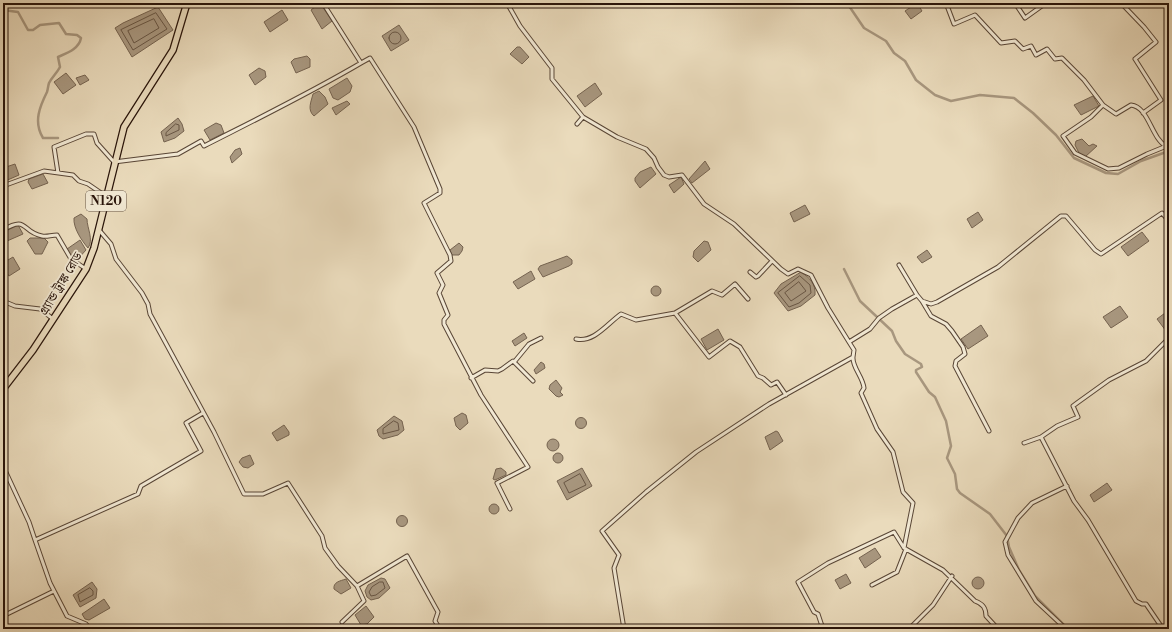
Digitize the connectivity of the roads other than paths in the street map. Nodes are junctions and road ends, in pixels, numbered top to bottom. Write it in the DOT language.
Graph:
graph roads {
  1 [pos="187,3"];
  2 [pos="324,3"];
  3 [pos="507,3"];
  4 [pos="946,3"];
  5 [pos="1015,3"];
  6 [pos="1046,3"];
  7 [pos="1121,3"];
  8 [pos="361,63"];
  9 [pos="1103,105"];
  10 [pos="1143,113"];
  11 [pos="582,117"];
  12 [pos="577,124"];
  13 [pos="1167,146"];
  14 [pos="114,162"];
  15 [pos="58,174"];
  16 [pos="3,186"];
  17 [pos="107,197"];
  18 [pos="1169,221"];
  19 [pos="98,229"];
  20 [pos="3,230"];
  21 [pos="772,261"];
  22 [pos="899,264"];
  23 [pos="86,269"];
  24 [pos="750,272"];
  25 [pos="917,295"];
  26 [pos="748,299"];
  27 [pos="3,301"];
  28 [pos="922,301"];
  29 [pos="675,313"];
  30 [pos="53,319"];
  31 [pos="541,338"];
  32 [pos="1169,338"];
  33 [pos="576,339"];
  34 [pos="849,342"];
  35 [pos="853,357"];
  36 [pos="515,361"];
  37 [pos="471,378"];
  38 [pos="533,381"];
  39 [pos="3,389"];
  40 [pos="786,395"];
  41 [pos="203,412"];
  42 [pos="989,431"];
  43 [pos="1041,437"];
  44 [pos="1024,443"];
  45 [pos="3,466"];
  46 [pos="1067,486"];
  47 [pos="510,509"];
  48 [pos="36,540"];
  49 [pos="905,549"];
  50 [pos="952,576"];
  51 [pos="872,585"];
  52 [pos="357,586"];
  53 [pos="54,592"];
  54 [pos="3,616"];
  55 [pos="342,622"];
  56 [pos="90,629"];
  57 [pos="440,629"];
  58 [pos="624,629"];
  59 [pos="823,629"];
  60 [pos="909,629"];
  61 [pos="998,629"];
  62 [pos="1066,629"];
  63 [pos="1163,629"];
  1 -- 14 [label="highway, গ্র্যান্ড ট্রাঙ্ক রোড / N120"];
  2 -- 8 [label="street"];
  3 -- 11 [label="street"];
  4 -- 9 [label="street"];
  5 -- 6 [label="street"];
  7 -- 10 [label="street"];
  8 -- 14 [label="street"];
  8 -- 37 [label="street"];
  9 -- 10 [label="street"];
  9 -- 13 [label="street"];
  10 -- 13 [label="street"];
  11 -- 12 [label="street"];
  11 -- 21 [label="street"];
  14 -- 15 [label="street"];
  14 -- 17 [label="highway, গ্র্যান্ড ট্রাঙ্ক রোড / N120"];
  15 -- 16 [label="street"];
  15 -- 17 [label="street"];
  17 -- 19 [label="highway, গ্র্যান্ড ট্রাঙ্ক রোড / N120"];
  18 -- 28 [label="street"];
  19 -- 23 [label="highway, গ্র্যান্ড ট্রাঙ্ক রোড / N120"];
  19 -- 41 [label="street"];
  20 -- 23 [label="street"];
  21 -- 24 [label="street"];
  21 -- 34 [label="street"];
  22 -- 25 [label="street"];
  23 -- 30 [label="highway, গ্র্যান্ড ট্রাঙ্ক রোড / N120"];
  25 -- 28 [label="street"];
  25 -- 34 [label="street"];
  26 -- 29 [label="street"];
  27 -- 30 [label="street"];
  28 -- 42 [label="street"];
  29 -- 33 [label="street"];
  29 -- 40 [label="street"];
  30 -- 39 [label="highway, গ্র্যান্ড ট্রাঙ্ক রোড / N120"];
  31 -- 36 [label="street"];
  32 -- 43 [label="street"];
  34 -- 35 [label="street"];
  35 -- 40 [label="street"];
  35 -- 49 [label="street"];
  36 -- 37 [label="street"];
  36 -- 38 [label="street"];
  37 -- 47 [label="street"];
  40 -- 58 [label="street"];
  41 -- 48 [label="street"];
  41 -- 52 [label="street"];
  43 -- 44 [label="street"];
  43 -- 46 [label="street"];
  45 -- 48 [label="street"];
  46 -- 62 [label="street"];
  46 -- 63 [label="street"];
  48 -- 53 [label="street"];
  49 -- 50 [label="street"];
  49 -- 51 [label="street"];
  49 -- 59 [label="street"];
  50 -- 60 [label="street"];
  50 -- 61 [label="street"];
  52 -- 55 [label="street"];
  52 -- 57 [label="street"];
  53 -- 54 [label="street"];
  53 -- 56 [label="street"];
}
